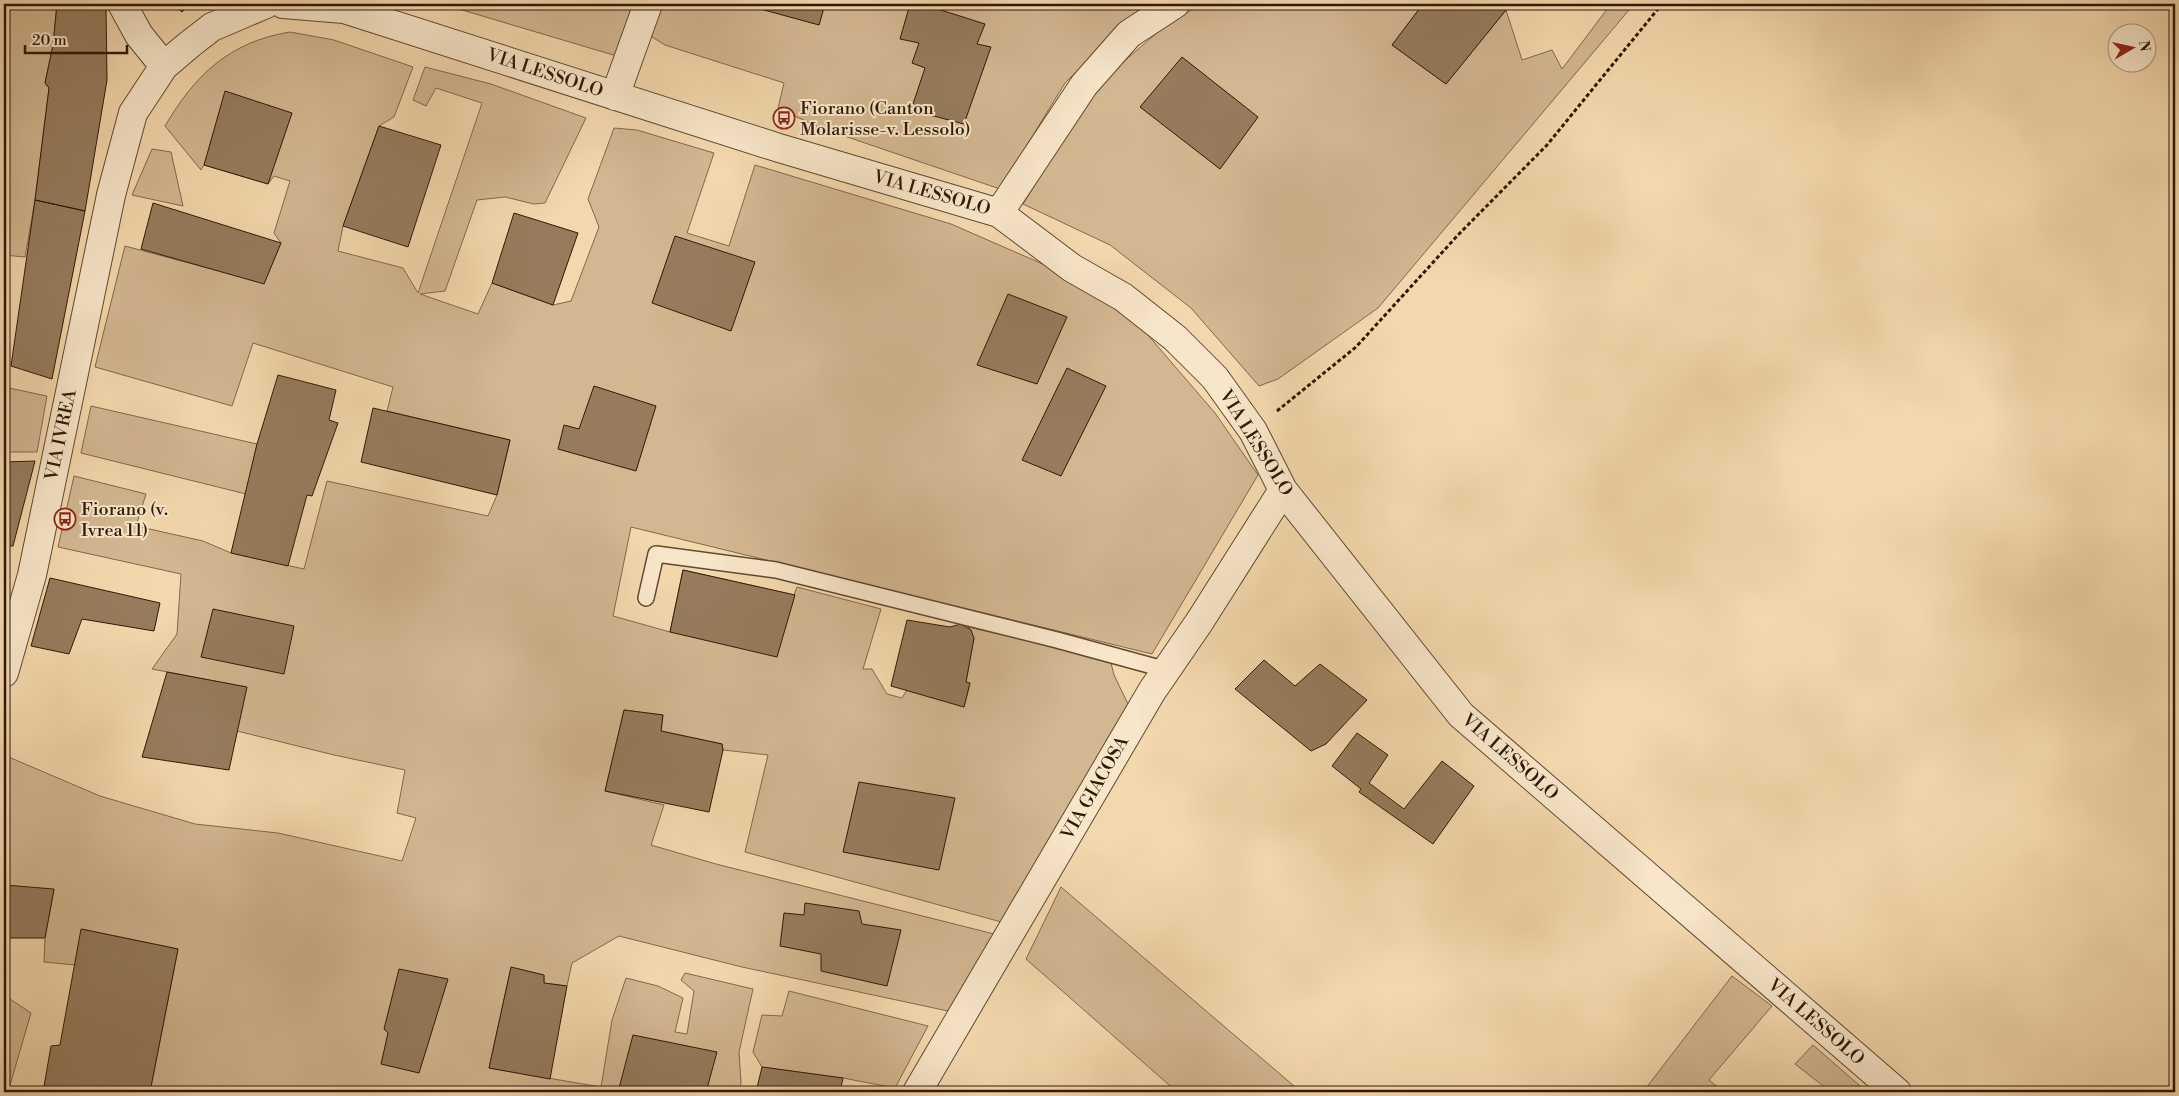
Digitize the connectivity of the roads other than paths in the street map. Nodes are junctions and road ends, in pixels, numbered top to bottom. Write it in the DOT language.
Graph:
graph roads {
  1 [pos="122,4"];
  2 [pos="266,4"];
  3 [pos="283,4"];
  4 [pos="648,4"];
  5 [pos="1175,4"];
  6 [pos="164,66"];
  7 [pos="615,96"];
  8 [pos="999,213"];
  9 [pos="1283,490"];
  10 [pos="646,598"];
  11 [pos="1167,670"];
  12 [pos="4,673"];
  13 [pos="917,1092"];
  14 [pos="1897,1092"];
  1 -- 6 [label="street"];
  2 -- 6 [label="street, VIA IVREA"];
  3 -- 7 [label="street, VIA LESSOLO"];
  4 -- 7 [label="street"];
  5 -- 8 [label="street"];
  6 -- 12 [label="street, VIA IVREA"];
  7 -- 8 [label="street, VIA LESSOLO"];
  8 -- 9 [label="street, VIA LESSOLO"];
  9 -- 11 [label="street, VIA GIACOSA"];
  9 -- 14 [label="street, VIA LESSOLO"];
  10 -- 11 [label="lane"];
  11 -- 13 [label="street, VIA GIACOSA"];
}
